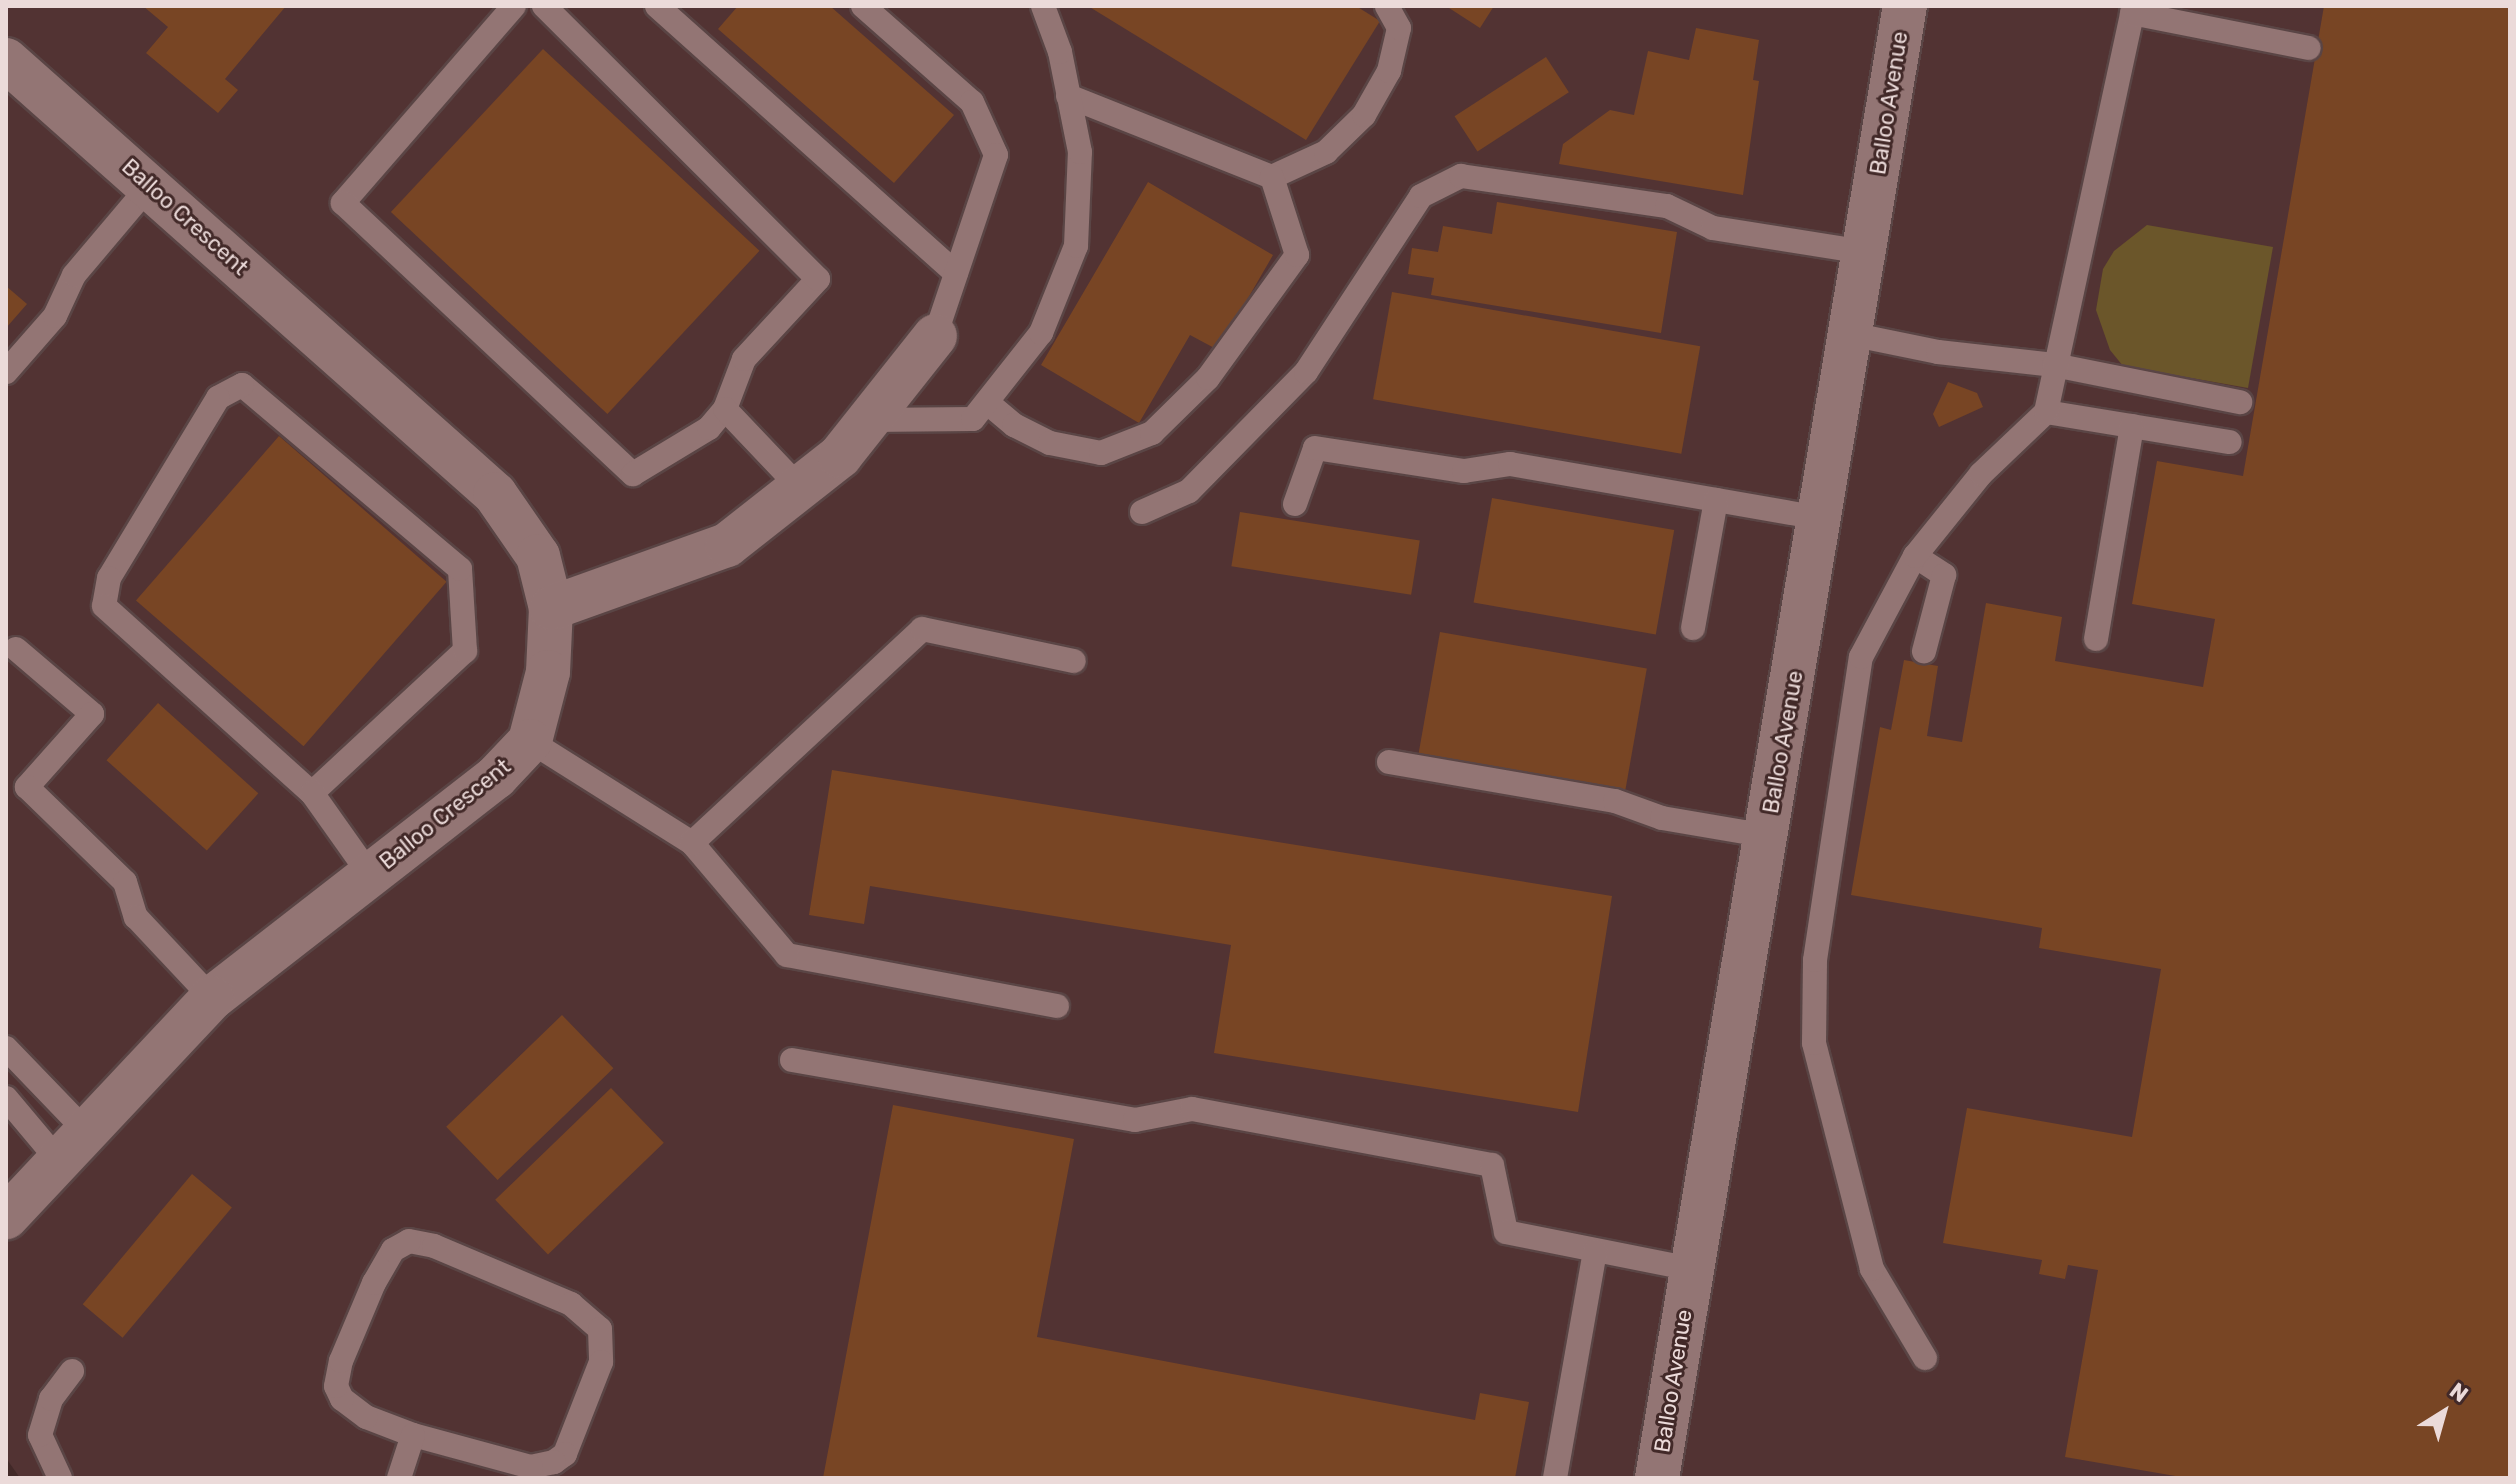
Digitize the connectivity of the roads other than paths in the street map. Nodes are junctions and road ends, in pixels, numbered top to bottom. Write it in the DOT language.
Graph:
graph roads {
  1 [pos="514,6"];
  2 [pos="544,6"];
  3 [pos="657,6"];
  4 [pos="863,6"];
  5 [pos="1043,6"];
  6 [pos="1387,6"];
  7 [pos="1905,6"];
  8 [pos="2309,48"];
  9 [pos="6,60"];
  10 [pos="1068,96"];
  11 [pos="1272,177"];
  12 [pos="150,185"];
  13 [pos="1864,252"];
  14 [pos="956,273"];
  15 [pos="1850,334"];
  16 [pos="935,336"];
  17 [pos="2054,365"];
  18 [pos="6,372"];
  19 [pos="2240,402"];
  20 [pos="989,404"];
  21 [pos="725,409"];
  22 [pos="2046,412"];
  23 [pos="869,420"];
  24 [pos="2132,426"];
  25 [pos="2230,442"];
  26 [pos="801,489"];
  27 [pos="1716,500"];
  28 [pos="1295,504"];
  29 [pos="1142,512"];
  30 [pos="1821,518"];
  31 [pos="1915,556"];
  32 [pos="551,608"];
  33 [pos="1693,628"];
  34 [pos="2096,639"];
  35 [pos="16,649"];
  36 [pos="1924,651"];
  37 [pos="1074,661"];
  38 [pos="530,741"];
  39 [pos="1389,762"];
  40 [pos="312,793"];
  41 [pos="1767,836"];
  42 [pos="692,843"];
  43 [pos="370,875"];
  44 [pos="212,998"];
  45 [pos="1057,1006"];
  46 [pos="6,1048"];
  47 [pos="792,1060"];
  48 [pos="6,1098"];
  49 [pos="71,1145"];
  50 [pos="6,1217"];
  51 [pos="1595,1251"];
  52 [pos="1692,1269"];
  53 [pos="1925,1358"];
  54 [pos="72,1371"];
  55 [pos="413,1435"];
  56 [pos="60,1478"];
  57 [pos="399,1478"];
  58 [pos="1555,1478"];
  59 [pos="1657,1478"];
  1 -- 21 [label="lane"];
  2 -- 21 [label="lane"];
  3 -- 14 [label="lane"];
  4 -- 14 [label="lane"];
  5 -- 10 [label="lane"];
  6 -- 11 [label="lane"];
  7 -- 13 [label="street, Balloo Avenue"];
  8 -- 17 [label="lane"];
  9 -- 12 [label="street, Balloo Crescent"];
  10 -- 11 [label="lane"];
  10 -- 20 [label="lane"];
  11 -- 20 [label="lane"];
  12 -- 18 [label="lane"];
  12 -- 32 [label="street, Balloo Crescent"];
  13 -- 15 [label="street, Balloo Avenue"];
  13 -- 29 [label="lane"];
  14 -- 16 [label="lane"];
  15 -- 17 [label="lane"];
  15 -- 30 [label="street, Balloo Avenue"];
  16 -- 23 [label="street"];
  17 -- 19 [label="lane"];
  17 -- 22 [label="lane"];
  20 -- 23 [label="lane"];
  21 -- 26 [label="lane"];
  22 -- 24 [label="lane"];
  22 -- 31 [label="lane"];
  23 -- 26 [label="street"];
  24 -- 25 [label="lane"];
  24 -- 34 [label="lane"];
  26 -- 32 [label="street"];
  27 -- 28 [label="lane"];
  27 -- 30 [label="lane"];
  27 -- 33 [label="lane"];
  30 -- 41 [label="street, Balloo Avenue"];
  31 -- 36 [label="lane"];
  31 -- 53 [label="lane"];
  32 -- 38 [label="street, Balloo Crescent"];
  35 -- 44 [label="lane"];
  37 -- 42 [label="lane"];
  38 -- 42 [label="lane"];
  38 -- 43 [label="street, Balloo Crescent"];
  39 -- 41 [label="lane"];
  40 -- 40 [label="lane"];
  40 -- 43 [label="lane"];
  41 -- 52 [label="street, Balloo Avenue"];
  42 -- 45 [label="lane"];
  43 -- 44 [label="street, Balloo Crescent"];
  44 -- 49 [label="street, Balloo Crescent"];
  46 -- 49 [label="lane"];
  47 -- 51 [label="lane"];
  48 -- 49 [label="lane"];
  49 -- 50 [label="street, Balloo Crescent"];
  51 -- 52 [label="lane"];
  51 -- 58 [label="lane"];
  52 -- 59 [label="street, Balloo Avenue"];
  54 -- 56 [label="lane"];
  55 -- 55 [label="lane"];
  55 -- 57 [label="lane"];
}
